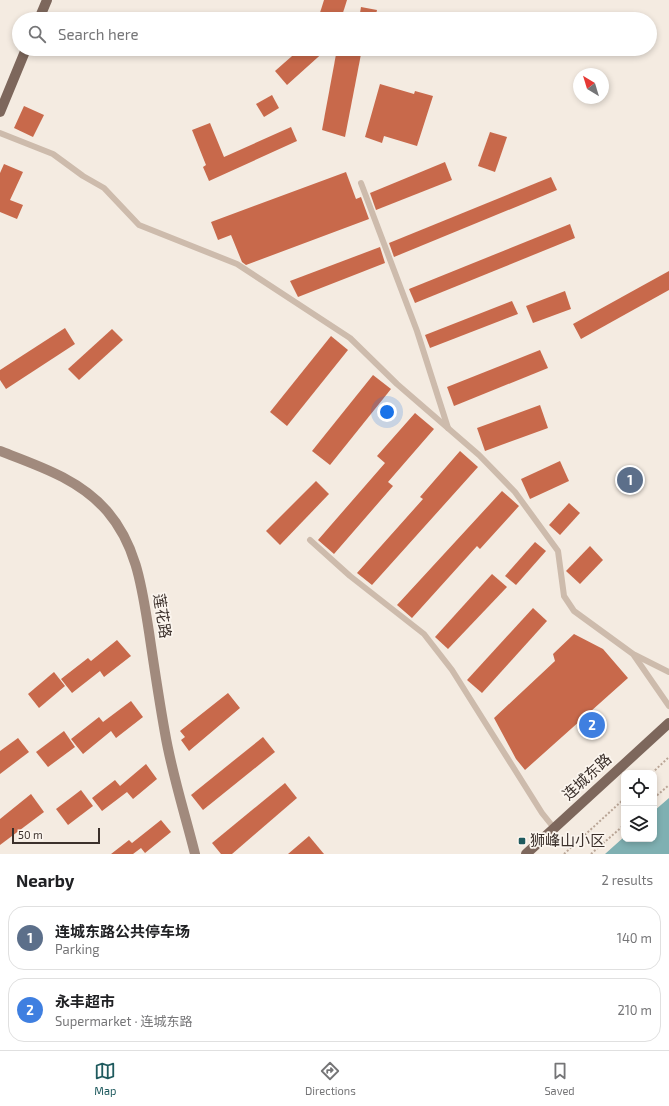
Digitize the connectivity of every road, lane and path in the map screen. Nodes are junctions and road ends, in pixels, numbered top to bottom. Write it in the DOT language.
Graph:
graph roads {
  1 [pos="46,0"];
  2 [pos="42,12"];
  3 [pos="23,56"];
  4 [pos="0,112"];
  5 [pos="0,133"];
  6 [pos="361,182"];
  7 [pos="448,428"];
  8 [pos="0,451"];
  9 [pos="310,540"];
  10 [pos="633,654"];
  11 [pos="669,672"];
  12 [pos="669,706"];
  13 [pos="669,722"];
  14 [pos="669,757"];
  15 [pos="655,770"];
  16 [pos="669,785"];
  17 [pos="657,795"];
  18 [pos="621,801"];
  19 [pos="554,828"];
  20 [pos="621,828"];
  21 [pos="195,854"];
  22 [pos="526,854"];
  23 [pos="564,854"];
  24 [pos="591,854"];
  1 -- 2 [label="main road"];
  3 -- 4 [label="main road"];
  5 -- 7 [label="lane"];
  6 -- 7 [label="lane"];
  7 -- 10 [label="lane"];
  8 -- 21 [label="main road, 莲花路"];
  9 -- 19 [label="lane"];
  10 -- 11 [label="lane"];
  10 -- 12 [label="lane"];
  13 -- 19 [label="main road, 连城东路"];
  14 -- 15 [label="path"];
  16 -- 17 [label="path"];
  18 -- 23 [label="path"];
  19 -- 22 [label="main road, 连城东路"];
  20 -- 24 [label="path"];
}
